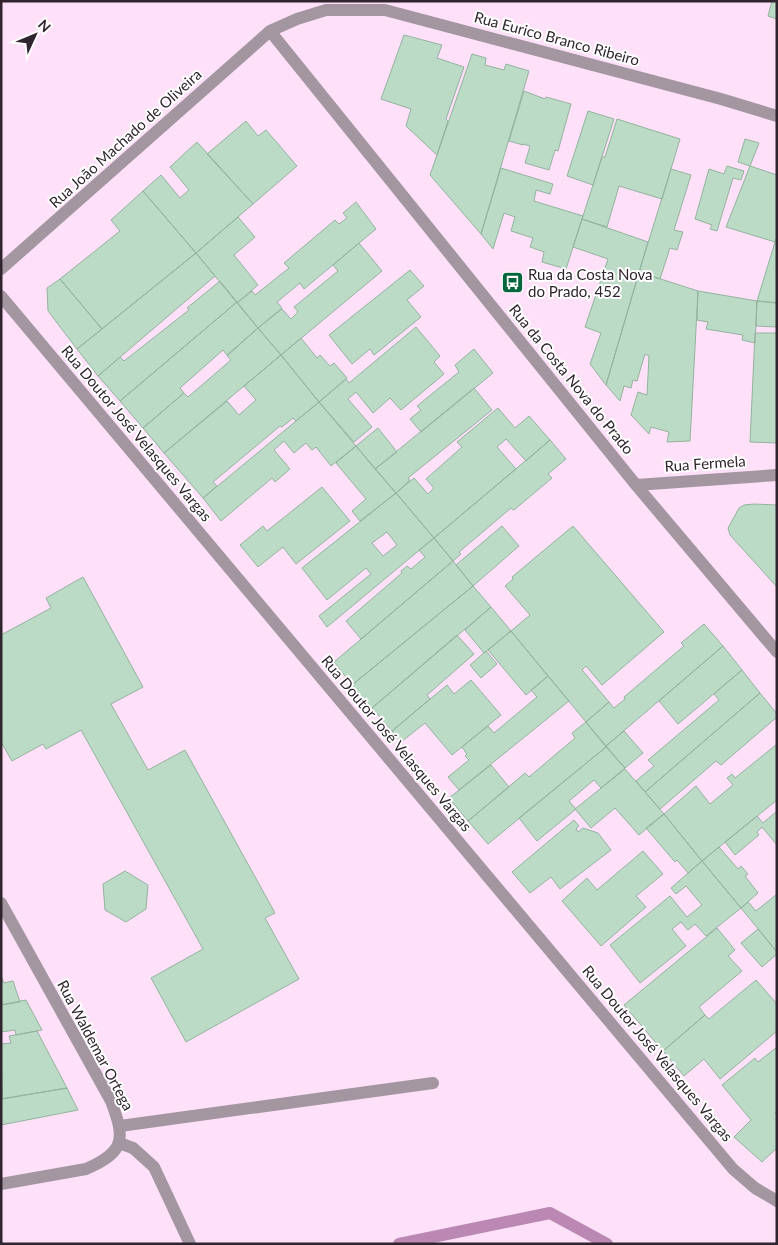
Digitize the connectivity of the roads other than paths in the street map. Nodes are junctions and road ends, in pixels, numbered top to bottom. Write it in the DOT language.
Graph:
graph roads {
  1 [pos="270,31"];
  2 [pos="777,116"];
  3 [pos="1,270"];
  4 [pos="1,296"];
  5 [pos="777,475"];
  6 [pos="636,485"];
  7 [pos="777,652"];
  8 [pos="1,903"];
  9 [pos="433,1083"];
  10 [pos="120,1126"];
  11 [pos="119,1143"];
  12 [pos="1,1184"];
  13 [pos="777,1201"];
  14 [pos="190,1244"];
  1 -- 2 [label="street, Rua Eurico Branco Ribeiro"];
  1 -- 3 [label="street, Rua João Machado de Oliveira"];
  1 -- 6 [label="street, Rua da Costa Nova do Prado"];
  4 -- 13 [label="street, Rua Doutor José Velasques Vargas"];
  5 -- 6 [label="street, Rua Fermela"];
  6 -- 7 [label="street, Rua da Costa Nova do Prado"];
  8 -- 10 [label="street, Rua Waldemar Ortega"];
  9 -- 10 [label="street"];
  10 -- 11 [label="street, Rua Waldemar Ortega"];
  11 -- 12 [label="street"];
  11 -- 14 [label="street"];
}
